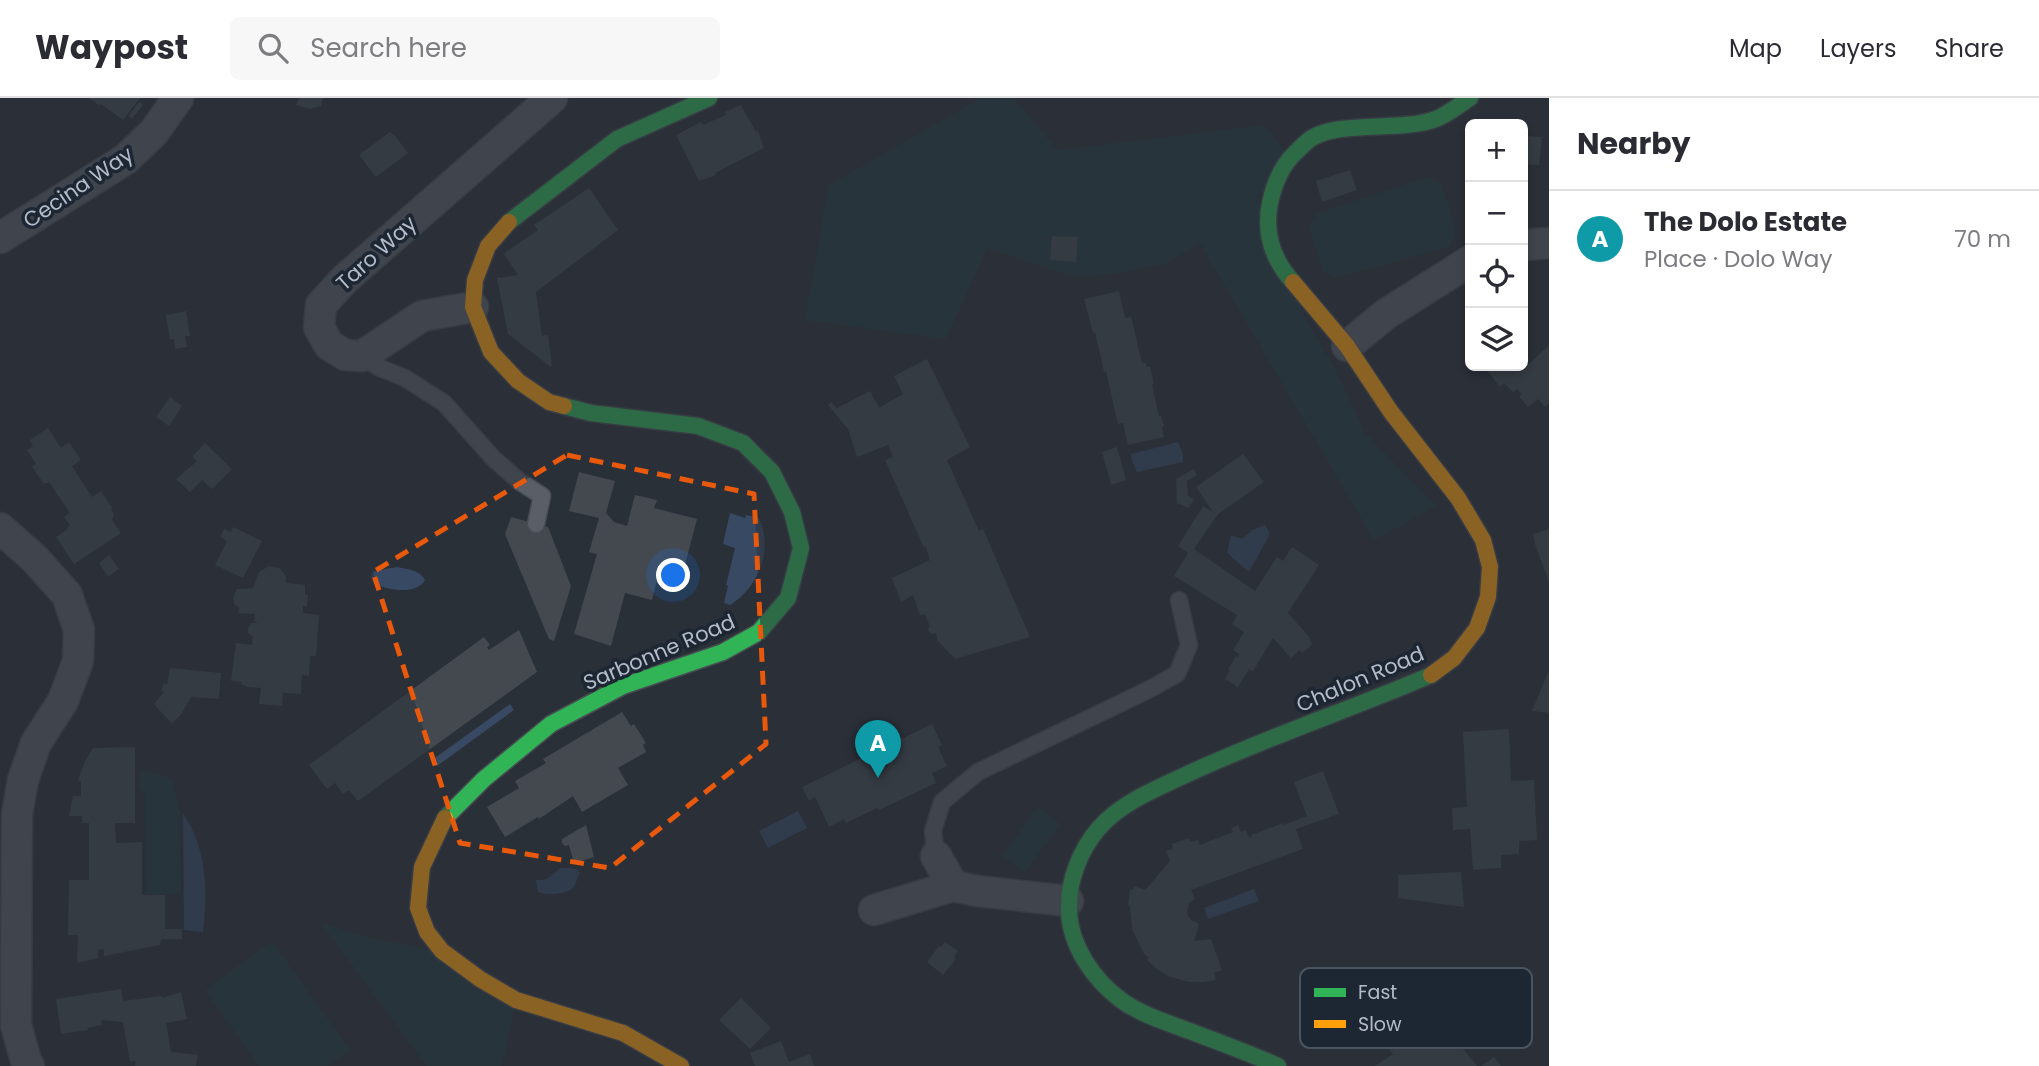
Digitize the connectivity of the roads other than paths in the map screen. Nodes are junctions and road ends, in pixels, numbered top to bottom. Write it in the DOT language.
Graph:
graph roads {
  1 [pos="178,98"];
  2 [pos="552,98"];
  3 [pos="709,98"];
  4 [pos="1470,98"];
  5 [pos="0,238"];
  6 [pos="1549,243"];
  7 [pos="1528,245"];
  8 [pos="1465,264"];
  9 [pos="473,307"];
  10 [pos="1347,346"];
  11 [pos="362,356"];
  12 [pos="536,524"];
  13 [pos="0,528"];
  14 [pos="1179,600"];
  15 [pos="936,856"];
  16 [pos="953,886"];
  17 [pos="1068,901"];
  18 [pos="874,909"];
  19 [pos="29,1066"];
  20 [pos="681,1066"];
  21 [pos="1278,1066"];
  1 -- 5 [label="street, Cecina Way"];
  2 -- 11 [label="street, Taro Way"];
  3 -- 9 [label="street, Sarbonne Road"];
  4 -- 10 [label="street, Chalon Road"];
  6 -- 7 [label="street"];
  8 -- 10 [label="street"];
  9 -- 11 [label="street"];
  9 -- 20 [label="street, Sarbonne Road"];
  10 -- 17 [label="street, Chalon Road"];
  11 -- 12 [label="lane"];
  13 -- 19 [label="street"];
  14 -- 15 [label="lane"];
  15 -- 16 [label="street"];
  16 -- 17 [label="street"];
  16 -- 18 [label="street"];
  17 -- 21 [label="street, Chalon Road"];
}
